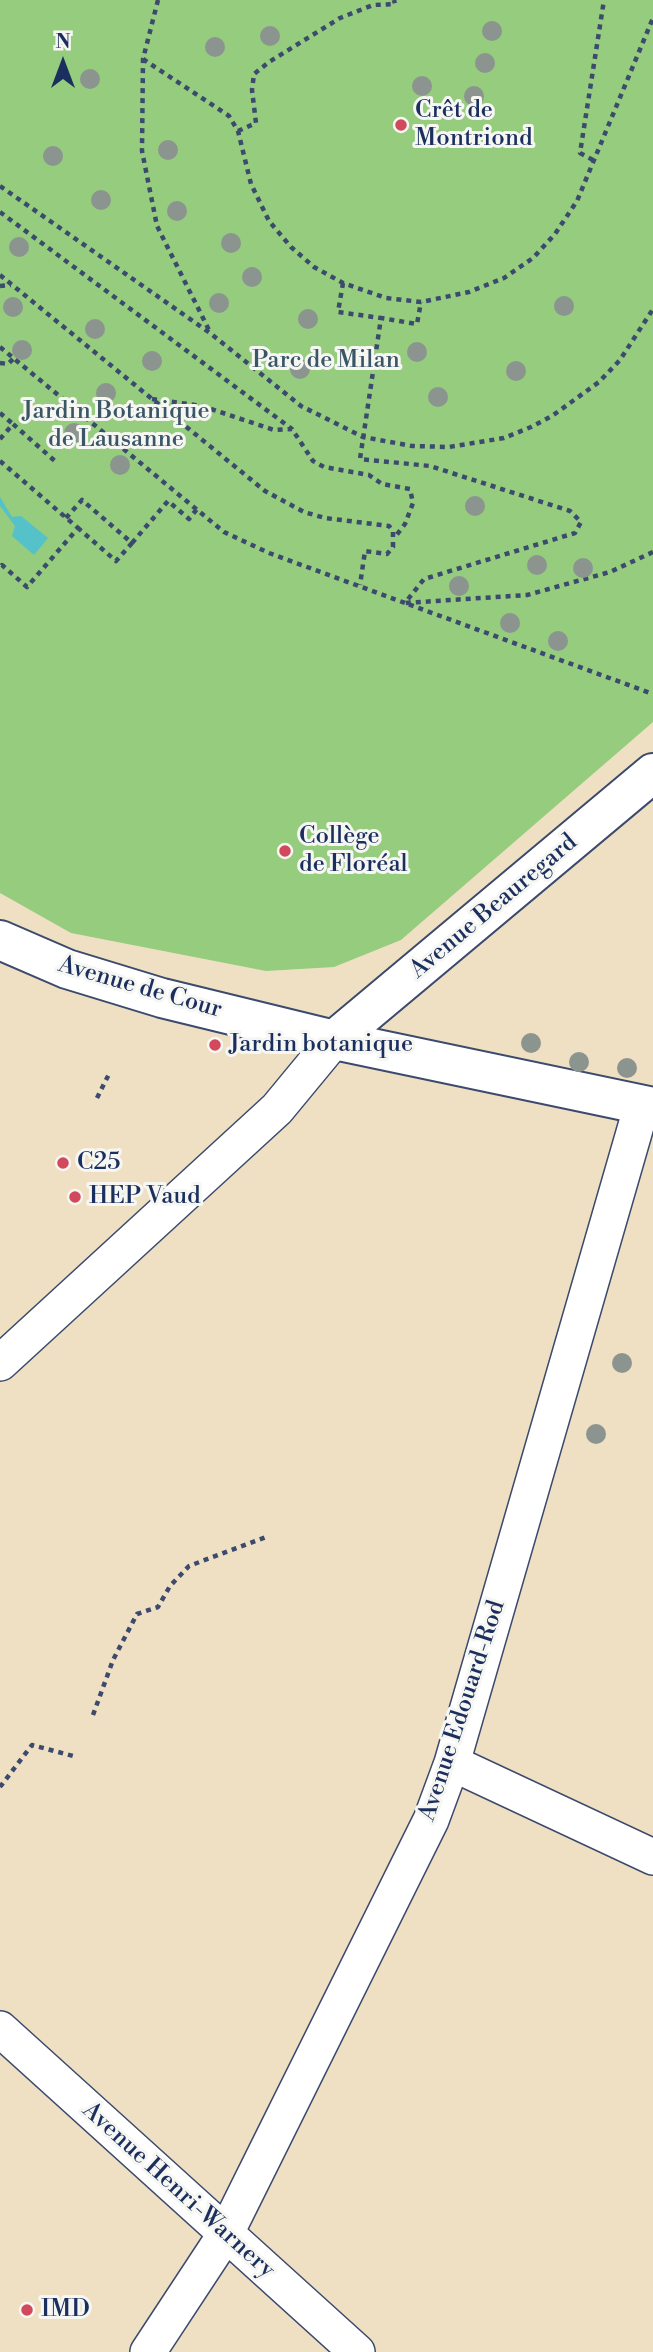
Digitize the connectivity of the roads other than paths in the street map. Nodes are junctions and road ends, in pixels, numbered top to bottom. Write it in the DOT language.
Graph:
graph roads {
  1 [pos="653,774"];
  2 [pos="0,940"];
  3 [pos="334,1040"];
  4 [pos="648,1106"];
  5 [pos="0,1363"];
  6 [pos="452,1763"];
  7 [pos="653,1857"];
  8 [pos="0,2029"];
  9 [pos="225,2235"];
  10 [pos="148,2352"];
  11 [pos="357,2352"];
  1 -- 3 [label="street, Avenue Beauregard"];
  2 -- 3 [label="street, Avenue de Cour"];
  3 -- 4 [label="street, Avenue de Cour"];
  3 -- 5 [label="street"];
  4 -- 6 [label="street, Avenue Edouard-Rod"];
  6 -- 7 [label="street"];
  6 -- 9 [label="street, Avenue Edouard-Rod"];
  8 -- 9 [label="street, Avenue Henri-Warnery"];
  9 -- 10 [label="street, Avenue Edouard-Rod"];
  9 -- 11 [label="street, Avenue Henri-Warnery"];
}
